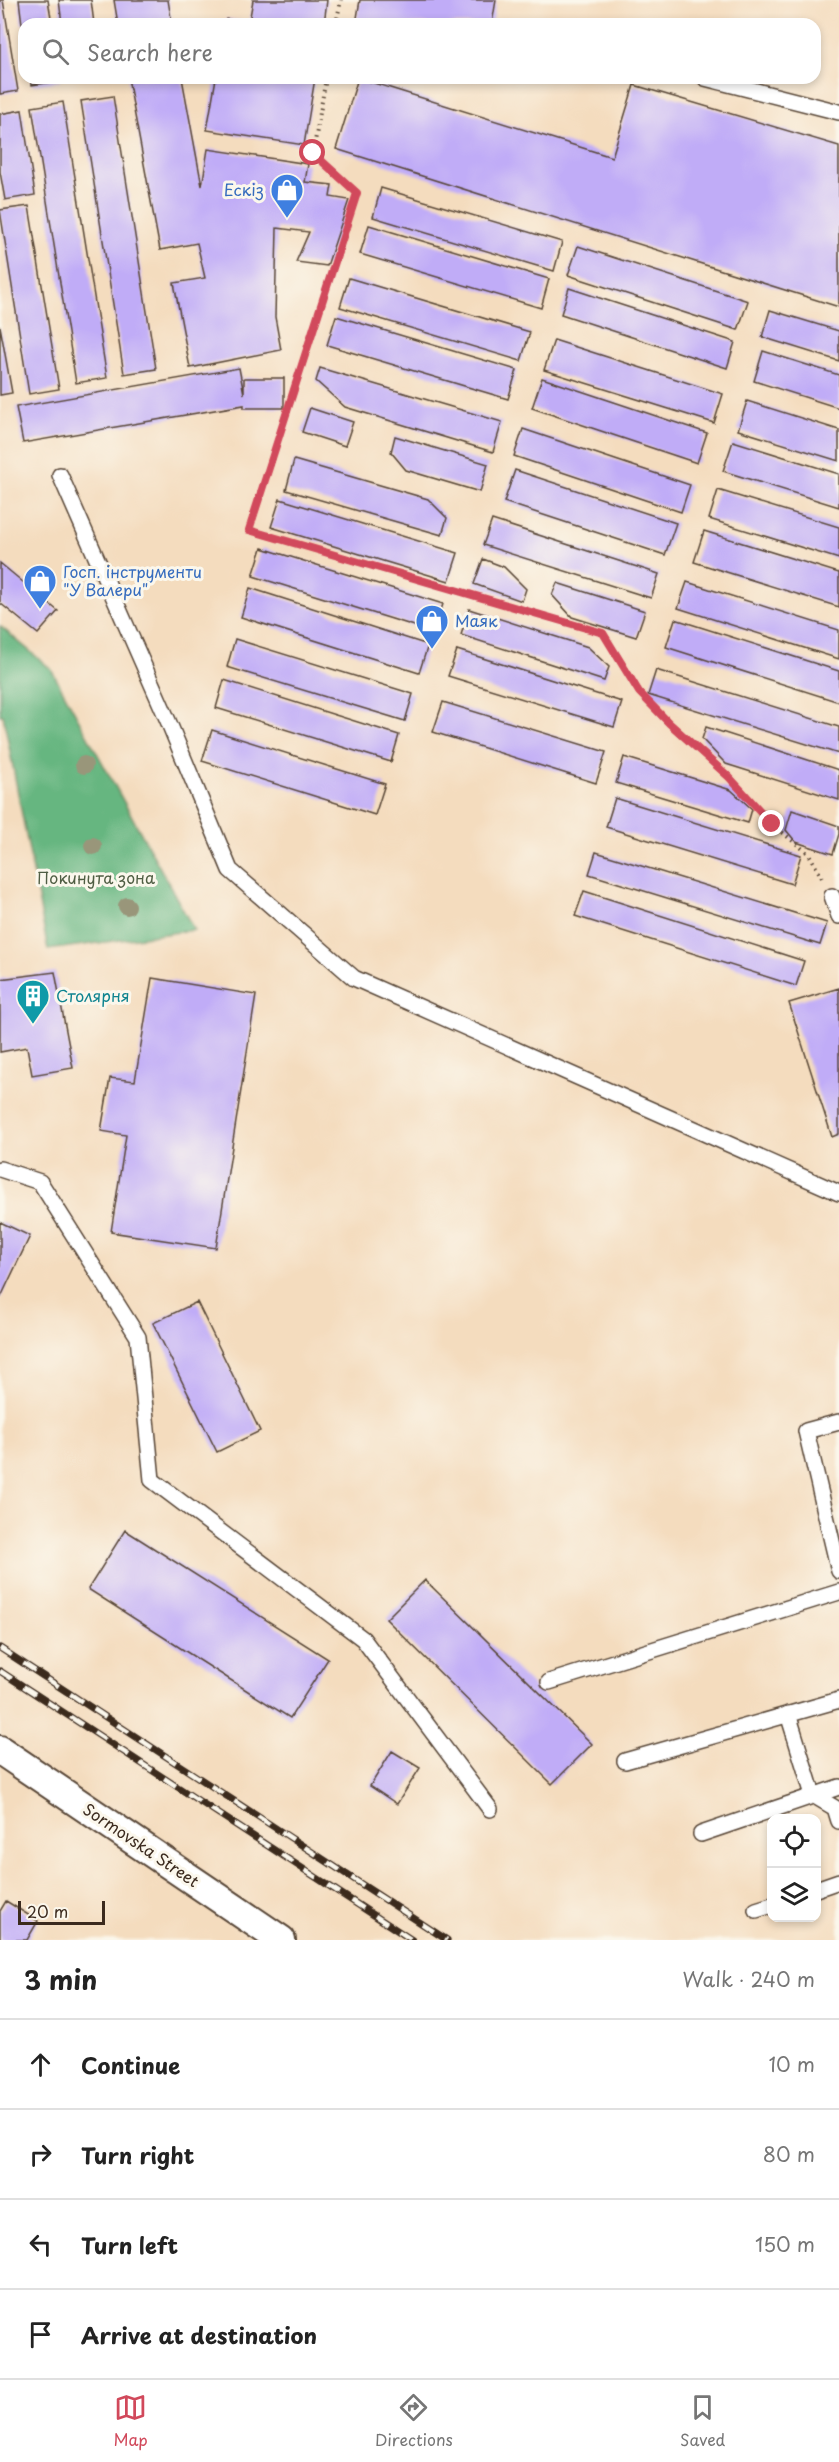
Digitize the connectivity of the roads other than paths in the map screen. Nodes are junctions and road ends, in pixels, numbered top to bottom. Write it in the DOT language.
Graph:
graph roads {
  1 [pos="729,84"];
  2 [pos="839,112"];
  3 [pos="60,475"];
  4 [pos="832,896"];
  5 [pos="839,916"];
  6 [pos="0,1169"];
  7 [pos="839,1193"];
  8 [pos="839,1422"];
  9 [pos="839,1571"];
  10 [pos="839,1592"];
  11 [pos="549,1682"];
  12 [pos="839,1700"];
  13 [pos="788,1714"];
  14 [pos="0,1750"];
  15 [pos="625,1761"];
  16 [pos="839,1787"];
  17 [pos="813,1795"];
  18 [pos="490,1809"];
  19 [pos="839,1821"];
  20 [pos="701,1834"];
  21 [pos="839,1881"];
  22 [pos="821,1887"];
  23 [pos="767,1906"];
  24 [pos="756,1910"];
  25 [pos="281,1940"];
  1 -- 2 [label="lane"];
  3 -- 7 [label="lane"];
  4 -- 5 [label="lane"];
  6 -- 18 [label="lane"];
  8 -- 9 [label="lane"];
  10 -- 11 [label="lane"];
  12 -- 13 [label="lane"];
  13 -- 15 [label="lane"];
  13 -- 17 [label="lane"];
  14 -- 25 [label="street, Sormovska Street"];
  16 -- 17 [label="lane"];
  17 -- 19 [label="lane"];
  17 -- 20 [label="lane"];
  21 -- 22 [label="lane"];
  23 -- 24 [label="lane"];
}
